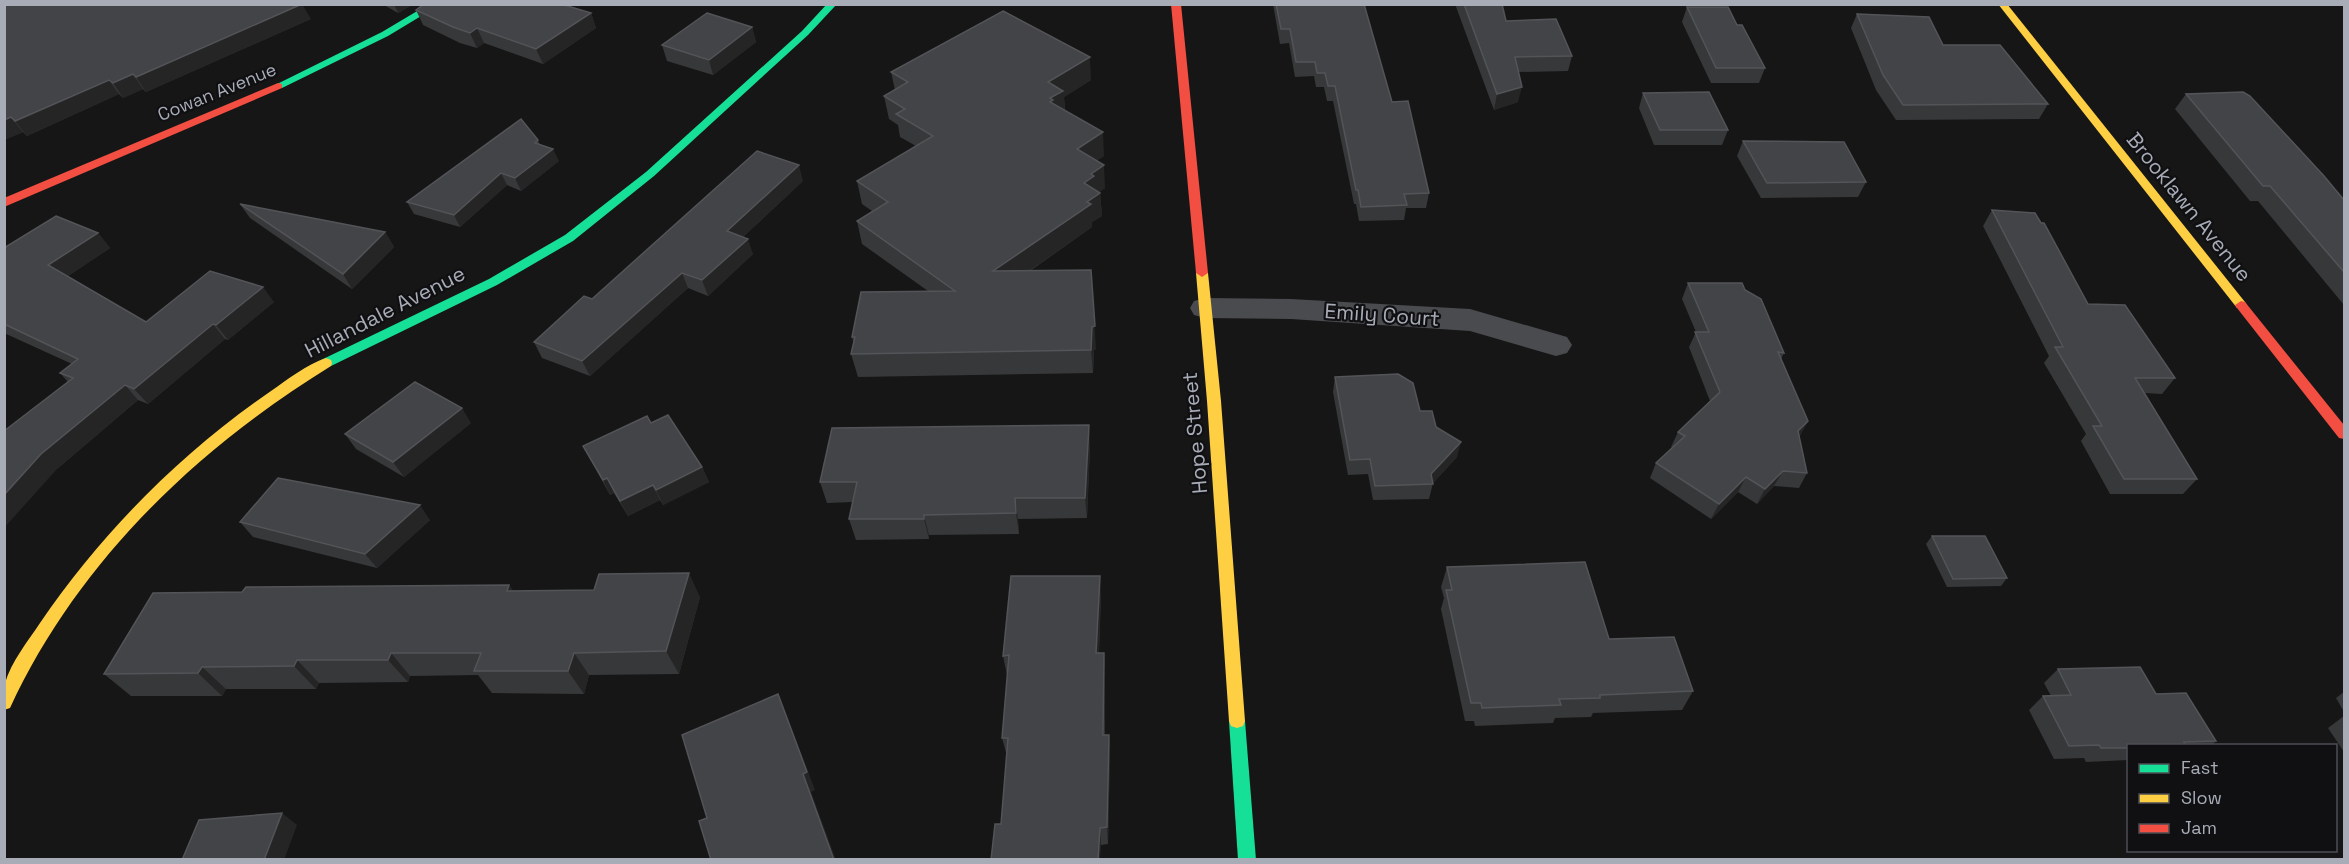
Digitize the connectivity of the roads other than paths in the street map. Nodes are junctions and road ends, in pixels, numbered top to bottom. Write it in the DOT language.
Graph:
graph roads {
  1 [pos="437,4"];
  2 [pos="833,4"];
  3 [pos="1176,4"];
  4 [pos="2002,4"];
  5 [pos="4,203"];
  6 [pos="1205,308"];
  7 [pos="1556,345"];
  8 [pos="2344,434"];
  9 [pos="4,703"];
  10 [pos="1247,860"];
  1 -- 5 [label="street, Cowan Avenue"];
  2 -- 9 [label="street, Hillandale Avenue"];
  3 -- 6 [label="street, Hope Street"];
  4 -- 8 [label="street, Brooklawn Avenue"];
  6 -- 7 [label="street, Emily Court"];
  6 -- 10 [label="street, Hope Street"];
}
